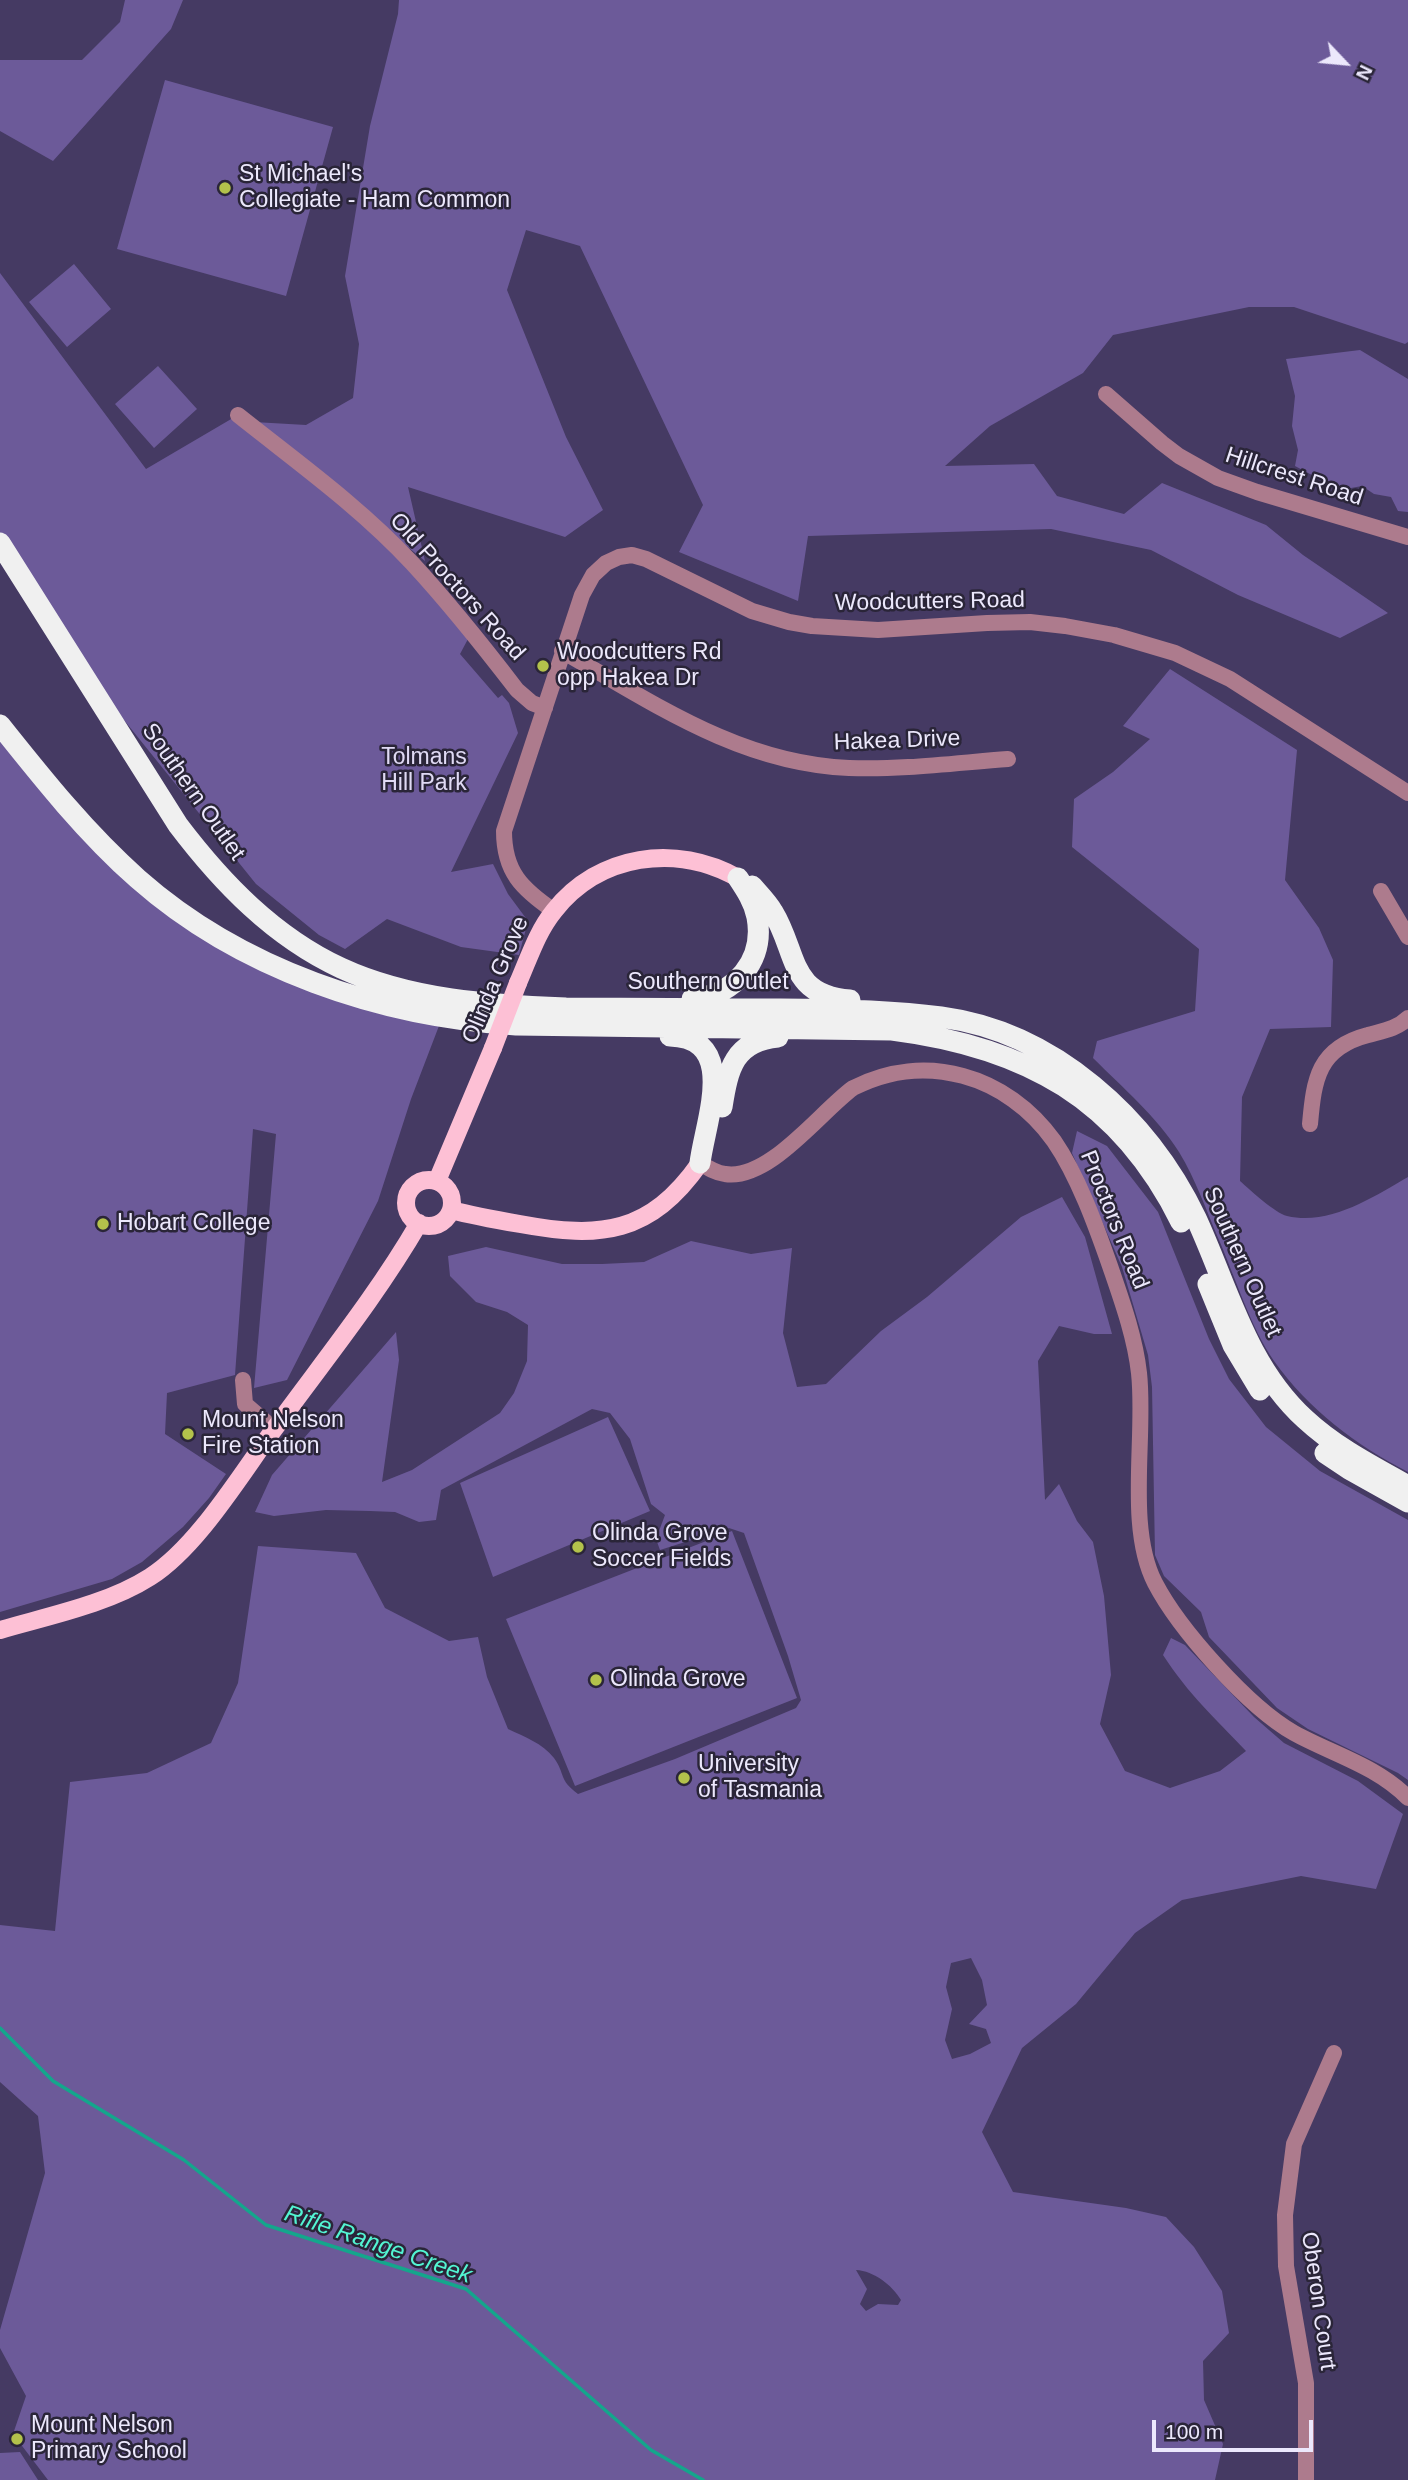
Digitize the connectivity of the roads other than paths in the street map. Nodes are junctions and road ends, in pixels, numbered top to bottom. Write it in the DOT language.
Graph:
graph roads {
  1 [pos="1106,394"];
  2 [pos="238,415"];
  3 [pos="1408,537"];
  4 [pos="0,543"];
  5 [pos="562,651"];
  6 [pos="545,708"];
  7 [pos="0,725"];
  8 [pos="1008,759"];
  9 [pos="144,773"];
  10 [pos="1408,793"];
  11 [pos="738,878"];
  12 [pos="1381,891"];
  13 [pos="554,911"];
  14 [pos="1408,937"];
  15 [pos="394,1007"];
  16 [pos="942,1017"];
  17 [pos="1408,1018"];
  18 [pos="952,1040"];
  19 [pos="1310,1124"];
  20 [pos="700,1163"];
  21 [pos="437,1181"];
  22 [pos="451,1210"];
  23 [pos="419,1223"];
  24 [pos="243,1380"];
  25 [pos="274,1429"];
  26 [pos="1408,1486"];
  27 [pos="1408,1502"];
  28 [pos="0,1630"];
  29 [pos="1408,1798"];
  30 [pos="1334,2053"];
  31 [pos="1306,2480"];
  1 -- 3 [label="street, Hillcrest Road"];
  2 -- 6 [label="street, Old Proctors Road"];
  4 -- 9 [label="highway, Southern Outlet"];
  5 -- 6 [label="street, Woodcutters Road"];
  5 -- 8 [label="street, Hakea Drive"];
  5 -- 10 [label="street, Woodcutters Road"];
  6 -- 13 [label="street, Woodcutters Road"];
  7 -- 15 [label="highway, Southern Outlet"];
  9 -- 11 [label="highway"];
  9 -- 16 [label="highway, Southern Outlet"];
  11 -- 13 [label="main road, Olinda Grove"];
  11 -- 16 [label="highway"];
  12 -- 14 [label="street"];
  13 -- 21 [label="main road, Olinda Grove, bridge"];
  15 -- 18 [label="highway, Southern Outlet"];
  15 -- 20 [label="highway"];
  16 -- 26 [label="highway, Southern Outlet"];
  17 -- 19 [label="street"];
  18 -- 20 [label="highway"];
  18 -- 27 [label="highway, Southern Outlet"];
  20 -- 22 [label="main road"];
  20 -- 29 [label="street, Proctors Road"];
  21 -- 22 [label="main road"];
  21 -- 23 [label="main road"];
  22 -- 23 [label="main road"];
  23 -- 25 [label="main road"];
  24 -- 25 [label="street"];
  25 -- 28 [label="main road"];
  30 -- 31 [label="street, Oberon Court"];
}
